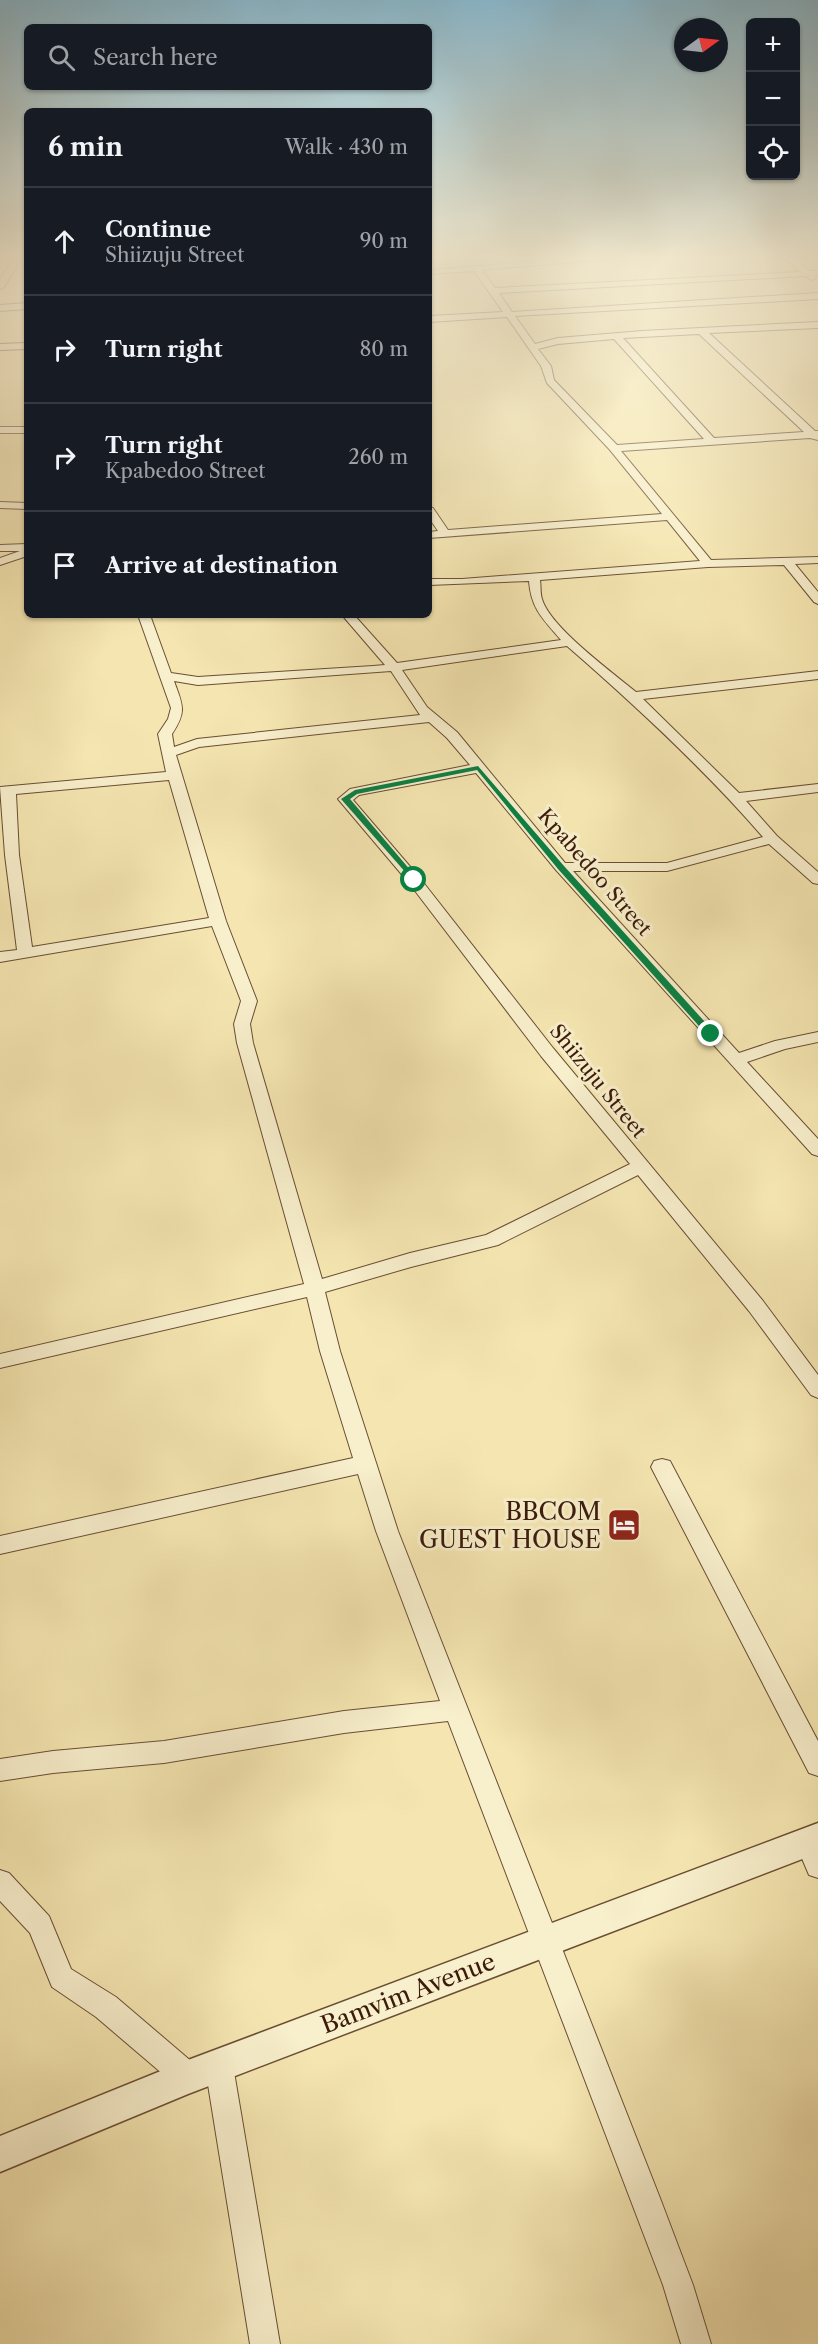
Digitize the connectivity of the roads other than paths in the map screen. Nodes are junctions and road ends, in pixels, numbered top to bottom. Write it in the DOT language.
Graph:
graph roads {
  1 [pos="545,364"];
  2 [pos="642,364"];
  3 [pos="738,364"];
  4 [pos="0,430"];
  5 [pos="24,430"];
  6 [pos="816,436"];
  7 [pos="712,442"];
  8 [pos="614,448"];
  9 [pos="0,505"];
  10 [pos="24,506"];
  11 [pos="432,514"];
  12 [pos="670,517"];
  13 [pos="446,534"];
  14 [pos="432,535"];
  15 [pos="24,547"];
  16 [pos="0,548"];
  17 [pos="24,553"];
  18 [pos="818,560"];
  19 [pos="787,561"];
  20 [pos="0,562"];
  21 [pos="708,564"];
  22 [pos="534,576"];
  23 [pos="432,582"];
  24 [pos="818,600"];
  25 [pos="145,618"];
  26 [pos="351,618"];
  27 [pos="570,642"];
  28 [pos="395,668"];
  29 [pos="818,675"];
  30 [pos="166,676"];
  31 [pos="633,696"];
  32 [pos="430,718"];
  33 [pos="169,753"];
  34 [pos="478,768"];
  35 [pos="174,775"];
  36 [pos="818,788"];
  37 [pos="5,790"];
  38 [pos="736,798"];
  39 [pos="772,839"];
  40 [pos="561,867"];
  41 [pos="818,880"];
  42 [pos="218,921"];
  43 [pos="25,953"];
  44 [pos="0,957"];
  45 [pos="818,1037"];
  46 [pos="735,1060"];
  47 [pos="818,1150"];
  48 [pos="640,1166"];
  49 [pos="315,1288"];
  50 [pos="0,1361"];
  51 [pos="818,1390"];
  52 [pos="366,1464"];
  53 [pos="662,1467"];
  54 [pos="0,1545"];
  55 [pos="456,1710"];
  56 [pos="818,1765"];
  57 [pos="0,1770"];
  58 [pos="815,1849"];
  59 [pos="0,1882"];
  60 [pos="546,1939"];
  61 [pos="219,2066"];
  62 [pos="188,2077"];
  63 [pos="0,2154"];
  64 [pos="265,2344"];
  65 [pos="696,2344"];
  1 -- 8 [label="street"];
  2 -- 7 [label="street"];
  3 -- 6 [label="street"];
  4 -- 5 [label="street"];
  6 -- 7 [label="street"];
  7 -- 8 [label="street"];
  8 -- 12 [label="street"];
  9 -- 10 [label="street"];
  11 -- 13 [label="street"];
  12 -- 13 [label="street"];
  12 -- 21 [label="street"];
  13 -- 14 [label="street"];
  15 -- 16 [label="street"];
  17 -- 20 [label="street"];
  18 -- 19 [label="street"];
  19 -- 21 [label="street"];
  19 -- 24 [label="street"];
  21 -- 22 [label="street"];
  22 -- 23 [label="street"];
  22 -- 27 [label="street"];
  25 -- 30 [label="street"];
  26 -- 28 [label="street, Kpabedoo Street"];
  27 -- 28 [label="street"];
  27 -- 31 [label="street"];
  28 -- 30 [label="street"];
  28 -- 32 [label="street, Kpabedoo Street"];
  29 -- 31 [label="street"];
  30 -- 33 [label="street"];
  31 -- 38 [label="street"];
  32 -- 33 [label="street"];
  32 -- 34 [label="street, Kpabedoo Street"];
  33 -- 35 [label="street"];
  34 -- 40 [label="street, Kpabedoo Street"];
  34 -- 48 [label="street, Shiizuju Street"];
  35 -- 37 [label="street"];
  35 -- 42 [label="street"];
  36 -- 38 [label="street"];
  37 -- 43 [label="street"];
  38 -- 39 [label="street"];
  39 -- 40 [label="street"];
  39 -- 41 [label="street"];
  40 -- 46 [label="street, Kpabedoo Street"];
  42 -- 43 [label="street"];
  42 -- 49 [label="street"];
  43 -- 44 [label="street"];
  45 -- 46 [label="street"];
  46 -- 47 [label="street, Kpabedoo Street"];
  48 -- 49 [label="street"];
  48 -- 51 [label="street, Shiizuju Street"];
  49 -- 50 [label="street"];
  49 -- 52 [label="street"];
  52 -- 54 [label="street"];
  52 -- 55 [label="street"];
  53 -- 56 [label="street"];
  55 -- 57 [label="street"];
  55 -- 60 [label="street"];
  58 -- 60 [label="street, Bamvim Avenue"];
  59 -- 62 [label="street"];
  60 -- 61 [label="street, Bamvim Avenue"];
  60 -- 65 [label="street"];
  61 -- 62 [label="street, Bamvim Avenue"];
  61 -- 64 [label="street"];
  62 -- 63 [label="street, Bamvim Avenue"];
}
